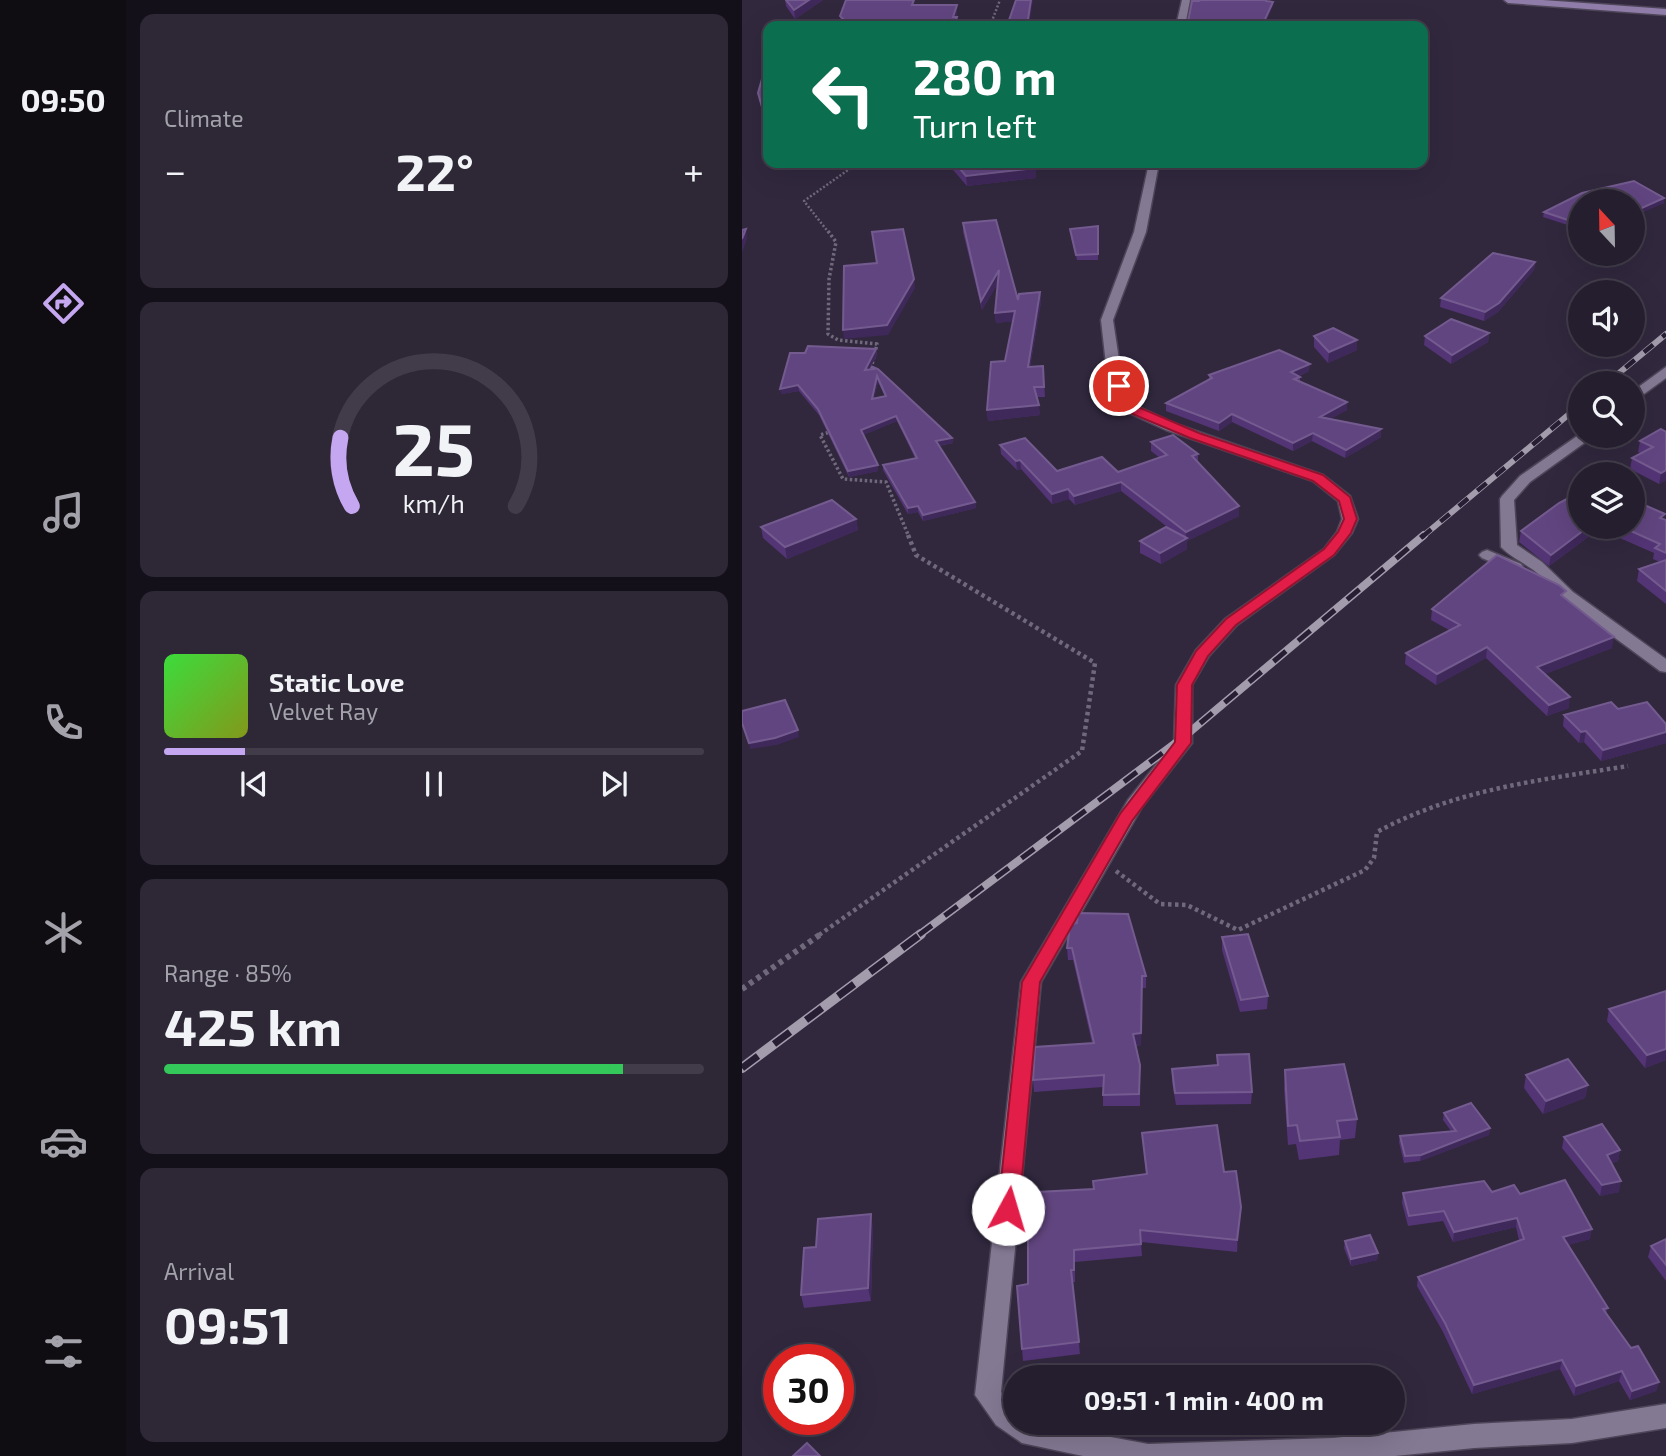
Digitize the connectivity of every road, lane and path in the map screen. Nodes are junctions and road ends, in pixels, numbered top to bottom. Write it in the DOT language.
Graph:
graph roads {
  1 [pos="1000,0"];
  2 [pos="1186,0"];
  3 [pos="1508,0"];
  4 [pos="1666,12"];
  5 [pos="992,21"];
  6 [pos="1181,21"];
  7 [pos="851,168"];
  8 [pos="1153,168"];
  9 [pos="1666,371"];
  10 [pos="859,375"];
  11 [pos="1645,388"];
  12 [pos="839,429"];
  13 [pos="1569,448"];
  14 [pos="1487,555"];
  15 [pos="1565,591"];
  16 [pos="1666,667"];
  17 [pos="1628,766"];
  18 [pos="1105,854"];
  19 [pos="742,989"];
  20 [pos="1666,1416"];
  1 -- 5 [label="path"];
  2 -- 6 [label="street"];
  3 -- 4 [label="main road"];
  7 -- 10 [label="path"];
  8 -- 18 [label="street"];
  9 -- 11 [label="street"];
  12 -- 19 [label="path"];
  13 -- 15 [label="street"];
  14 -- 15 [label="street"];
  15 -- 16 [label="street"];
  17 -- 18 [label="path"];
  18 -- 20 [label="street"];
}
